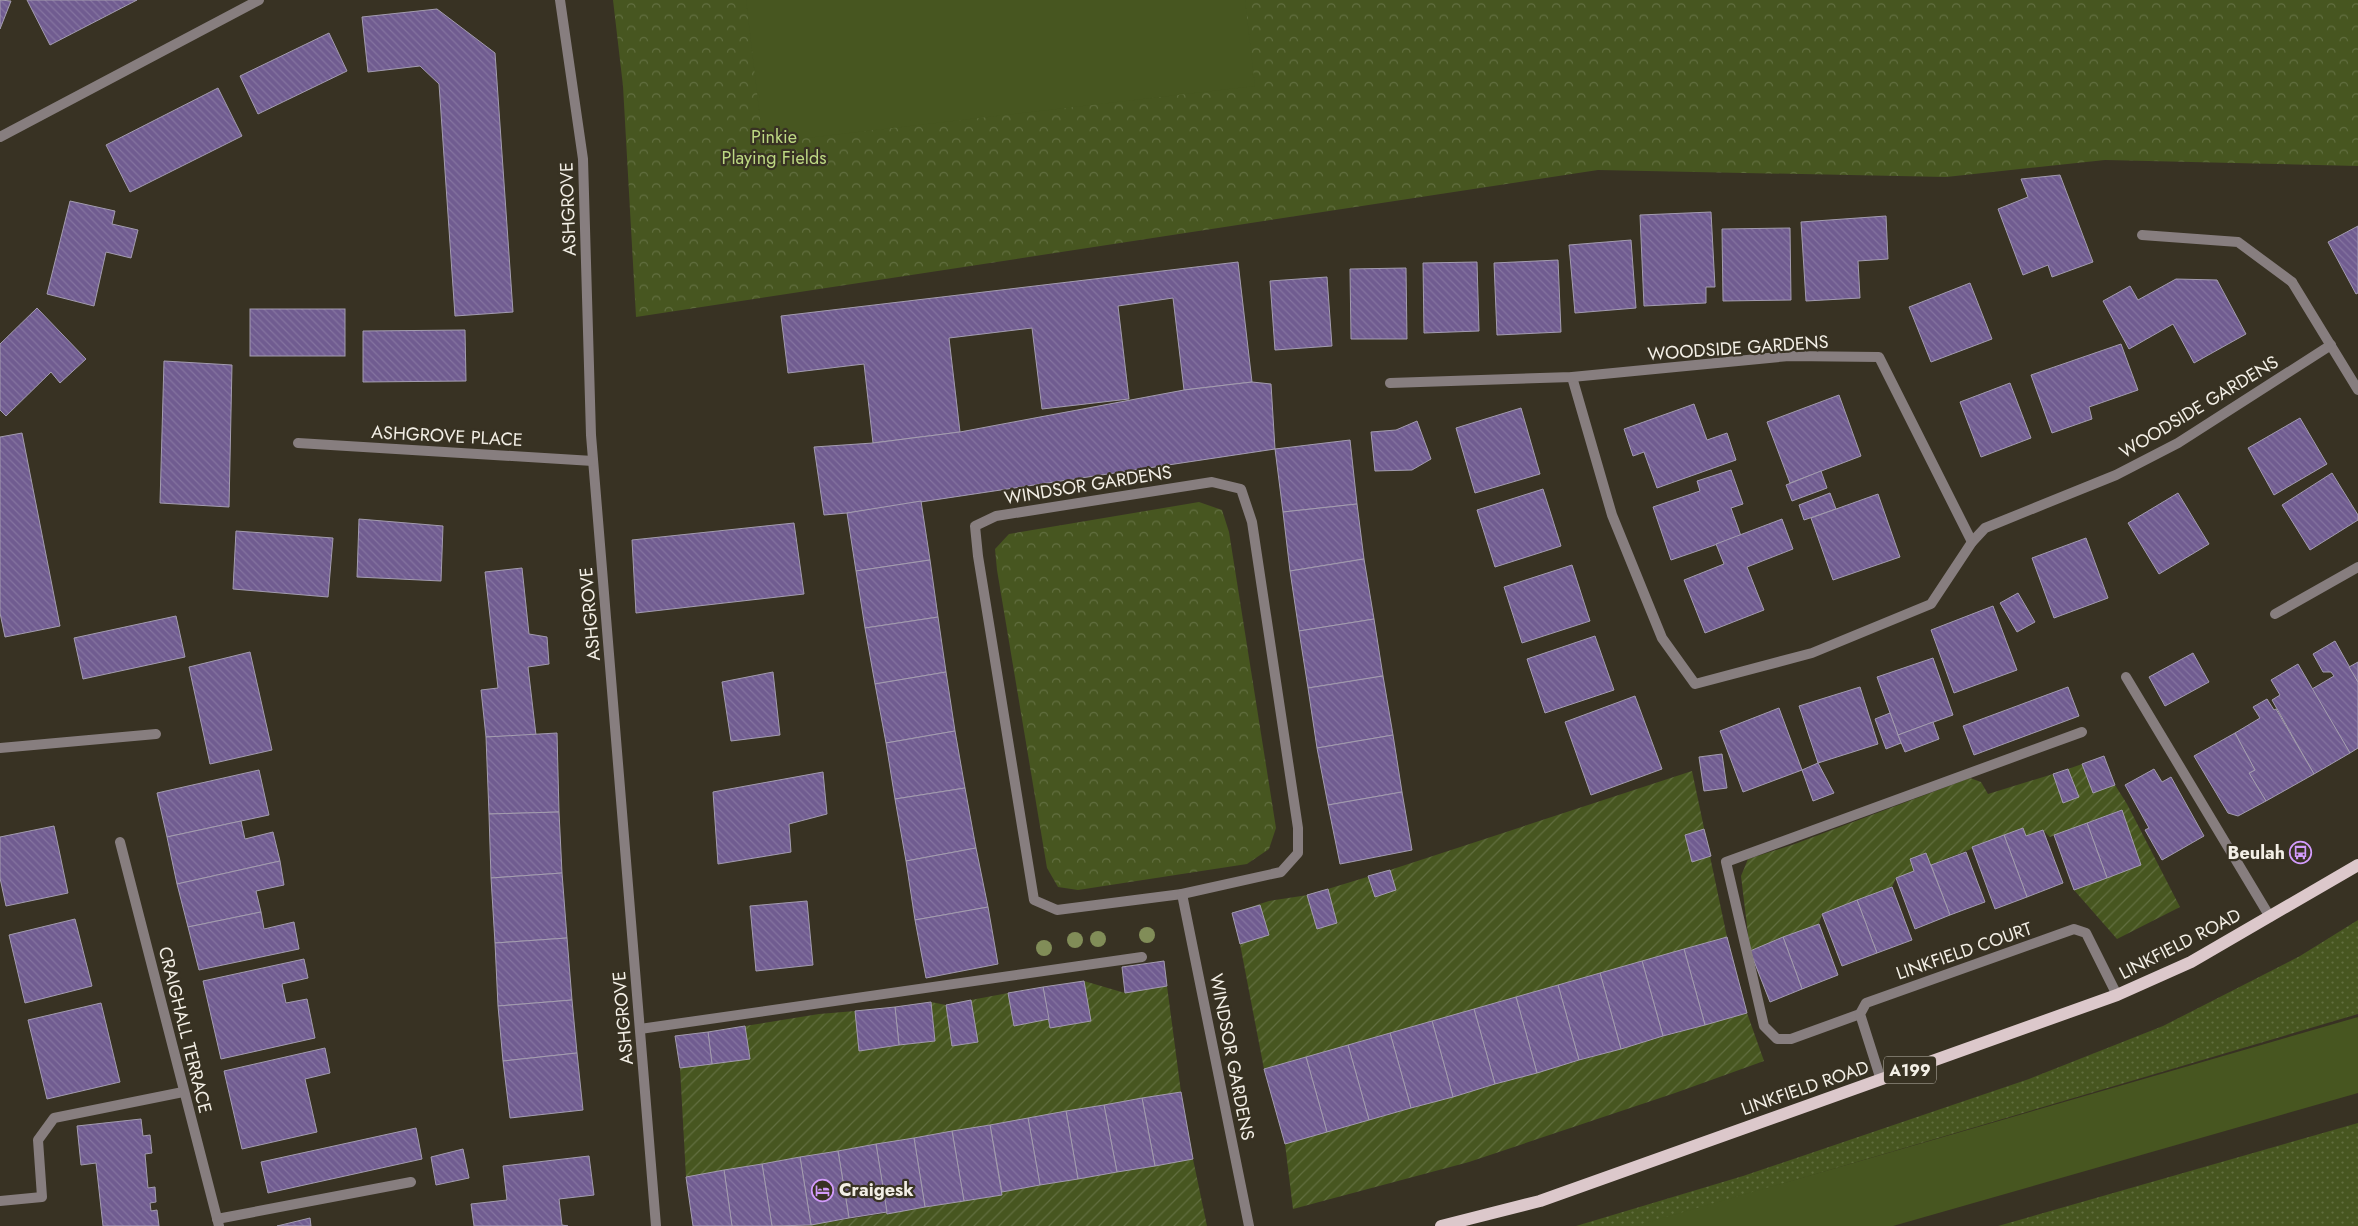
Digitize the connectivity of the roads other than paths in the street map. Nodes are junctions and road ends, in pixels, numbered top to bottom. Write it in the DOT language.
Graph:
graph roads {
  1 [pos="259,0"];
  2 [pos="560,0"];
  3 [pos="0,137"];
  4 [pos="2142,235"];
  5 [pos="2331,345"];
  6 [pos="1572,377"];
  7 [pos="1390,383"];
  8 [pos="2358,390"];
  9 [pos="298,444"];
  10 [pos="593,461"];
  11 [pos="1972,542"];
  12 [pos="2358,567"];
  13 [pos="2275,614"];
  14 [pos="2126,677"];
  15 [pos="2082,732"];
  16 [pos="156,734"];
  17 [pos="0,748"];
  18 [pos="120,842"];
  19 [pos="2358,865"];
  20 [pos="1182,894"];
  21 [pos="2270,917"];
  22 [pos="1142,957"];
  23 [pos="2117,995"];
  24 [pos="1860,1014"];
  25 [pos="640,1029"];
  26 [pos="1881,1080"];
  27 [pos="183,1092"];
  28 [pos="411,1182"];
  29 [pos="0,1201"];
  30 [pos="218,1223"];
  31 [pos="656,1226"];
  32 [pos="1249,1226"];
  33 [pos="1441,1226"];
  1 -- 3 [label="street"];
  2 -- 10 [label="street, ASHGROVE"];
  4 -- 5 [label="street"];
  5 -- 8 [label="street"];
  5 -- 11 [label="street, WOODSIDE GARDENS"];
  6 -- 7 [label="street, WOODSIDE GARDENS"];
  6 -- 11 [label="street, WOODSIDE GARDENS"];
  6 -- 11 [label="street, WOODSIDE GARDENS"];
  9 -- 10 [label="street, ASHGROVE PLACE"];
  10 -- 25 [label="street, ASHGROVE"];
  12 -- 13 [label="street"];
  14 -- 21 [label="street"];
  15 -- 24 [label="street"];
  16 -- 17 [label="street"];
  18 -- 27 [label="street, CRAIGHALL TERRACE"];
  19 -- 21 [label="main road, LINKFIELD ROAD / A199"];
  20 -- 20 [label="street, WINDSOR GARDENS"];
  20 -- 32 [label="street, WINDSOR GARDENS"];
  21 -- 23 [label="main road, LINKFIELD ROAD / A199"];
  22 -- 25 [label="street"];
  23 -- 24 [label="street, LINKFIELD COURT"];
  23 -- 26 [label="main road, LINKFIELD ROAD / A199"];
  24 -- 26 [label="street"];
  25 -- 31 [label="street, ASHGROVE"];
  26 -- 33 [label="main road, LINKFIELD ROAD / A199"];
  27 -- 29 [label="street"];
  27 -- 30 [label="street, CRAIGHALL TERRACE"];
  28 -- 30 [label="street"];
}
